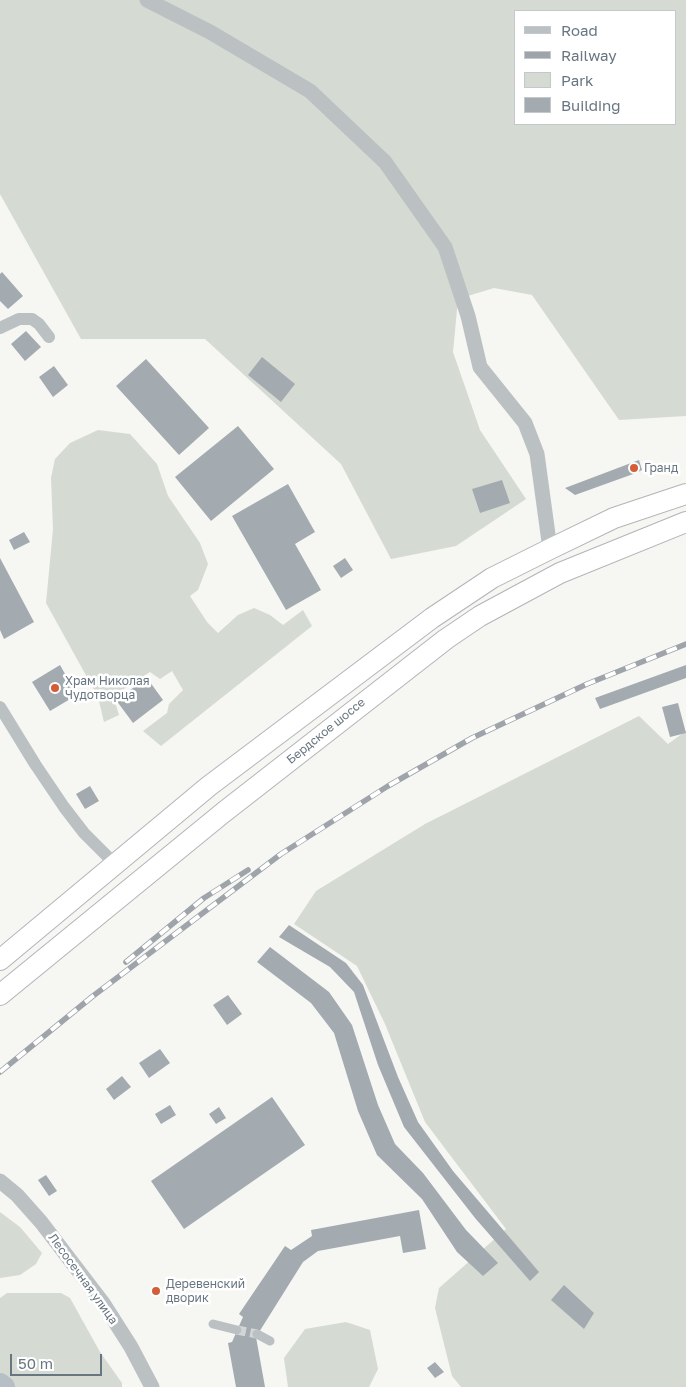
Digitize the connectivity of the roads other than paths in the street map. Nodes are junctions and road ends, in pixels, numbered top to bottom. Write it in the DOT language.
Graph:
graph roads {
  1 [pos="147,0"];
  2 [pos="0,328"];
  3 [pos="49,337"];
  4 [pos="686,494"];
  5 [pos="686,522"];
  6 [pos="550,549"];
  7 [pos="354,676"];
  8 [pos="371,695"];
  9 [pos="0,707"];
  10 [pos="115,864"];
  11 [pos="0,960"];
  12 [pos="0,995"];
  13 [pos="0,1181"];
  14 [pos="213,1324"];
  15 [pos="237,1330"];
  16 [pos="257,1334"];
  17 [pos="270,1341"];
  18 [pos="152,1387"];
  1 -- 6 [label="street"];
  2 -- 3 [label="street"];
  4 -- 6 [label="highway, Бердское шоссе"];
  5 -- 8 [label="highway, Бердское шоссе"];
  6 -- 7 [label="highway, Бердское шоссе"];
  7 -- 8 [label="highway"];
  7 -- 10 [label="highway, Бердское шоссе"];
  8 -- 12 [label="highway, Бердское шоссе"];
  9 -- 10 [label="street"];
  10 -- 11 [label="highway, Бердское шоссе"];
  13 -- 18 [label="street, Лесосечная улица"];
  14 -- 15 [label="street"];
  16 -- 17 [label="street"];
}
